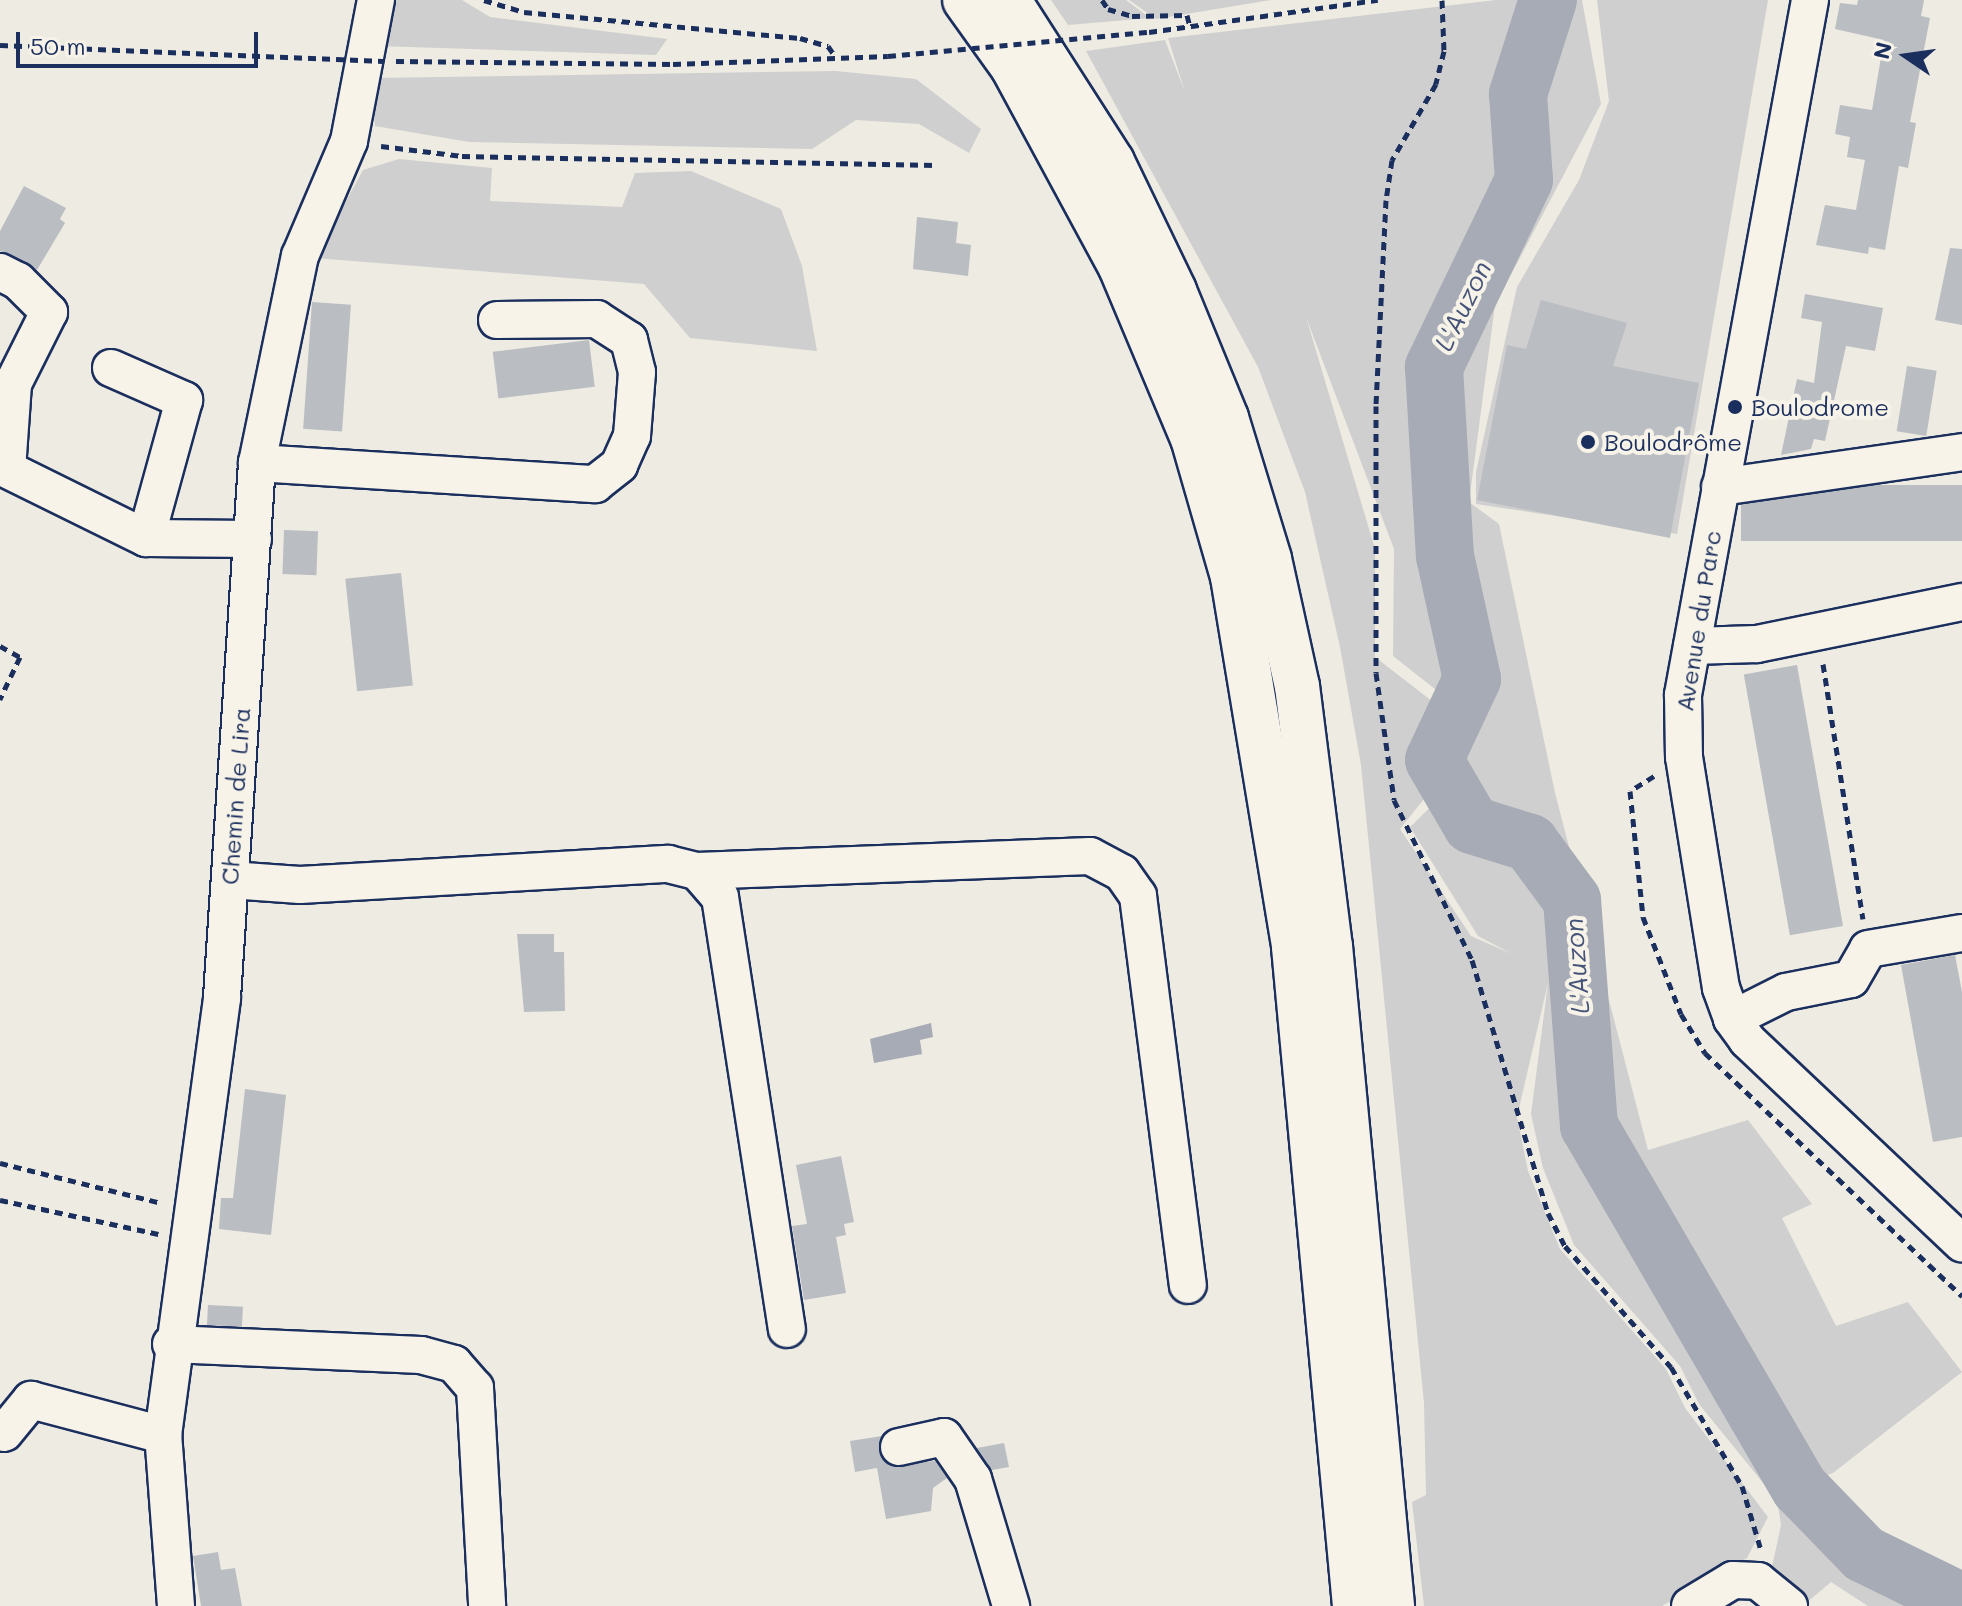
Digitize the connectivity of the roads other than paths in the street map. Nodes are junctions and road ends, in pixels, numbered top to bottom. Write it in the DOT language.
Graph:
graph roads {
  1 [pos="376,0"];
  2 [pos="965,0"];
  3 [pos="1008,0"];
  4 [pos="1810,0"];
  5 [pos="0,272"];
  6 [pos="497,320"];
  7 [pos="111,368"];
  8 [pos="1962,452"];
  9 [pos="257,463"];
  10 [pos="3,467"];
  11 [pos="1720,487"];
  12 [pos="146,538"];
  13 [pos="253,539"];
  14 [pos="1962,602"];
  15 [pos="1692,646"];
  16 [pos="697,871"];
  17 [pos="230,880"];
  18 [pos="1962,933"];
  19 [pos="1732,1019"];
  20 [pos="1962,1243"];
  21 [pos="1188,1285"];
  22 [pos="787,1329"];
  23 [pos="171,1344"];
  24 [pos="4,1433"];
  25 [pos="163,1435"];
  26 [pos="899,1447"];
  27 [pos="176,1606"];
  28 [pos="487,1606"];
  29 [pos="1011,1606"];
  30 [pos="1355,1606"];
  31 [pos="1392,1606"];
  32 [pos="1690,1606"];
  33 [pos="1789,1606"];
  1 -- 9 [label="street, Chemin de Lira"];
  2 -- 30 [label="main road"];
  3 -- 31 [label="main road"];
  4 -- 11 [label="street, Avenue du Parc"];
  5 -- 10 [label="street"];
  6 -- 9 [label="street"];
  7 -- 12 [label="street"];
  8 -- 11 [label="street"];
  9 -- 13 [label="street, Chemin de Lira"];
  10 -- 12 [label="street"];
  11 -- 15 [label="street, Avenue du Parc"];
  12 -- 13 [label="street"];
  13 -- 17 [label="street, Chemin de Lira"];
  14 -- 15 [label="street"];
  15 -- 19 [label="street, Avenue du Parc"];
  16 -- 17 [label="street"];
  16 -- 21 [label="street"];
  16 -- 22 [label="street"];
  17 -- 23 [label="street, Chemin de Lira"];
  18 -- 19 [label="street"];
  19 -- 20 [label="street, Avenue du Parc"];
  23 -- 25 [label="street, Chemin de Lira"];
  23 -- 28 [label="street"];
  24 -- 25 [label="street"];
  25 -- 27 [label="street, Chemin de Lira"];
  26 -- 29 [label="street"];
  32 -- 33 [label="street"];
}
